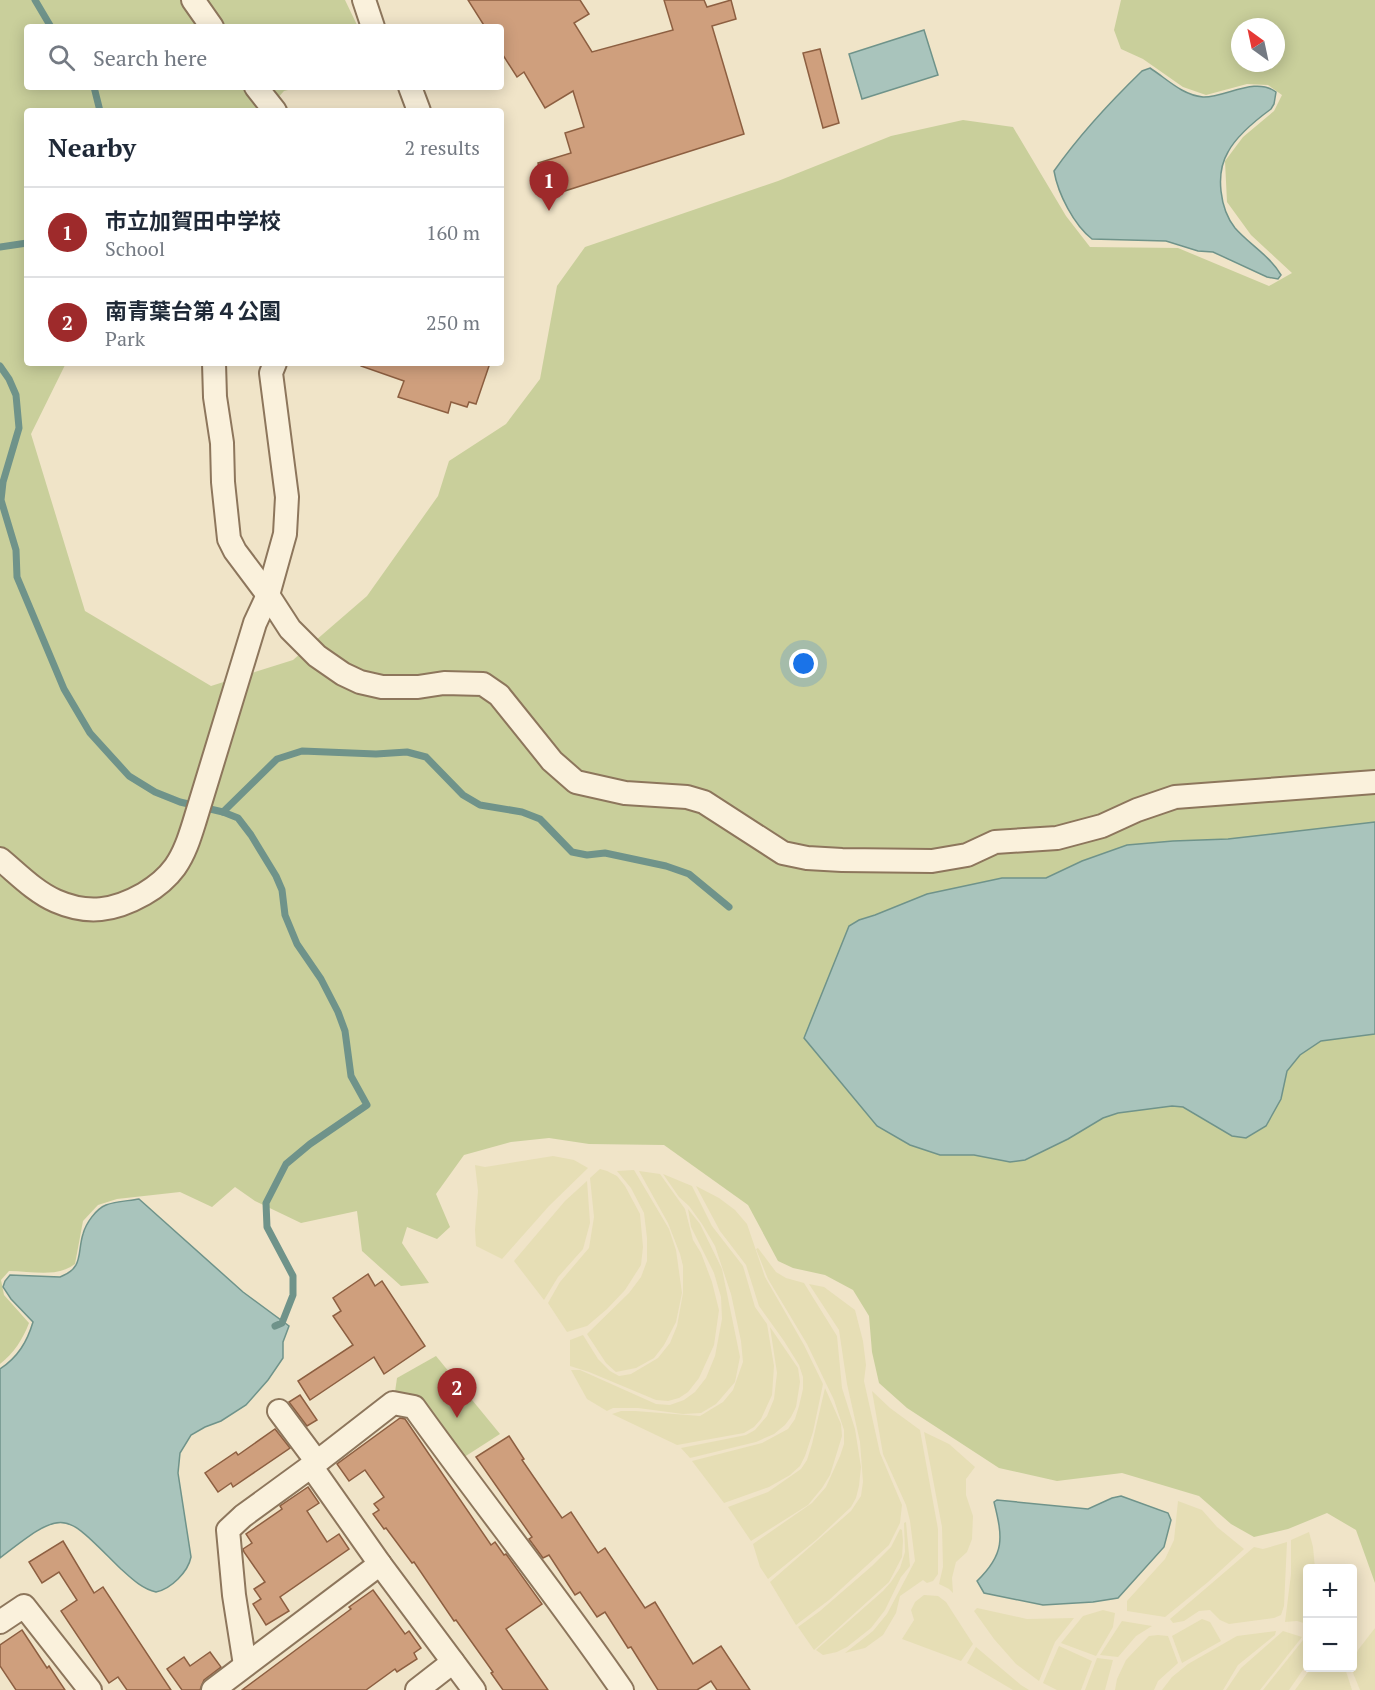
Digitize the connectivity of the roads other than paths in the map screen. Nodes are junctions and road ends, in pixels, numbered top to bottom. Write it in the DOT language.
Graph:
graph roads {
  1 [pos="193,0"];
  2 [pos="364,0"];
  3 [pos="210,24"];
  4 [pos="372,24"];
  5 [pos="258,90"];
  6 [pos="411,90"];
  7 [pos="273,108"];
  8 [pos="418,108"];
  9 [pos="214,366"];
  10 [pos="274,366"];
  11 [pos="268,595"];
  12 [pos="1375,782"];
  13 [pos="0,859"];
  14 [pos="279,1411"];
  15 [pos="314,1464"];
  16 [pos="380,1564"];
  17 [pos="0,1622"];
  18 [pos="453,1662"];
  19 [pos="245,1665"];
  20 [pos="90,1690"];
  21 [pos="213,1690"];
  22 [pos="417,1690"];
  23 [pos="474,1690"];
  24 [pos="622,1690"];
  1 -- 3 [label="street"];
  2 -- 4 [label="street"];
  5 -- 7 [label="street"];
  6 -- 8 [label="street"];
  9 -- 11 [label="street"];
  10 -- 11 [label="street"];
  11 -- 12 [label="street"];
  11 -- 13 [label="street"];
  14 -- 15 [label="street"];
  15 -- 16 [label="street"];
  15 -- 19 [label="street"];
  15 -- 24 [label="street"];
  16 -- 18 [label="street"];
  16 -- 19 [label="street"];
  17 -- 20 [label="street"];
  18 -- 22 [label="street"];
  18 -- 23 [label="street"];
  19 -- 21 [label="street"];
}
